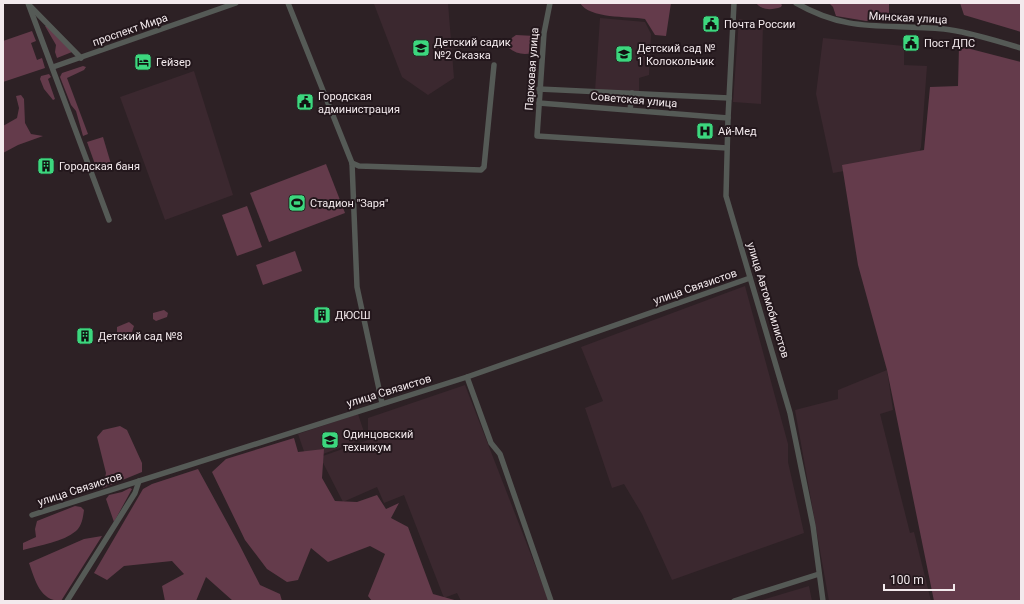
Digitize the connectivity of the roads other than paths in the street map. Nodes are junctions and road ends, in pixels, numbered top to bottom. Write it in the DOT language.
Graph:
graph roads {
  1 [pos="29,3"];
  2 [pos="236,3"];
  3 [pos="288,3"];
  4 [pos="550,3"];
  5 [pos="734,3"];
  6 [pos="796,3"];
  7 [pos="47,21"];
  8 [pos="38,25"];
  9 [pos="1021,48"];
  10 [pos="81,58"];
  11 [pos="494,65"];
  12 [pos="53,68"];
  13 [pos="539,89"];
  14 [pos="632,93"];
  15 [pos="729,98"];
  16 [pos="539,103"];
  17 [pos="630,110"];
  18 [pos="728,118"];
  19 [pos="727,148"];
  20 [pos="352,163"];
  21 [pos="108,220"];
  22 [pos="750,278"];
  23 [pos="467,378"];
  24 [pos="382,404"];
  25 [pos="139,481"];
  26 [pos="32,515"];
  27 [pos="819,574"];
  28 [pos="67,601"];
  29 [pos="551,601"];
  30 [pos="734,601"];
  31 [pos="823,601"];
  1 -- 7 [label="street"];
  1 -- 8 [label="street"];
  2 -- 10 [label="street, проспект Мира"];
  3 -- 20 [label="street"];
  4 -- 13 [label="street, Парковая улица"];
  5 -- 15 [label="street, улица Автомобилистов"];
  6 -- 9 [label="street, Минская улица"];
  7 -- 8 [label="street"];
  7 -- 10 [label="street"];
  8 -- 12 [label="street"];
  10 -- 12 [label="street, проспект Мира"];
  11 -- 20 [label="street"];
  12 -- 21 [label="street"];
  13 -- 14 [label="street"];
  13 -- 16 [label="street, Парковая улица"];
  14 -- 15 [label="street"];
  14 -- 17 [label="street"];
  15 -- 18 [label="street, улица Автомобилистов"];
  16 -- 17 [label="street, Советская улица"];
  16 -- 19 [label="street, Парковая улица"];
  17 -- 18 [label="street, Советская улица"];
  18 -- 19 [label="street, улица Автомобилистов"];
  19 -- 22 [label="street, улица Автомобилистов"];
  20 -- 24 [label="street"];
  22 -- 23 [label="street, улица Связистов"];
  22 -- 27 [label="street, улица Автомобилистов"];
  23 -- 24 [label="street, улица Связистов"];
  23 -- 29 [label="street"];
  24 -- 25 [label="street, улица Связистов"];
  25 -- 26 [label="street, улица Связистов"];
  25 -- 28 [label="street"];
  27 -- 30 [label="street"];
  27 -- 31 [label="street, улица Автомобилистов"];
}
